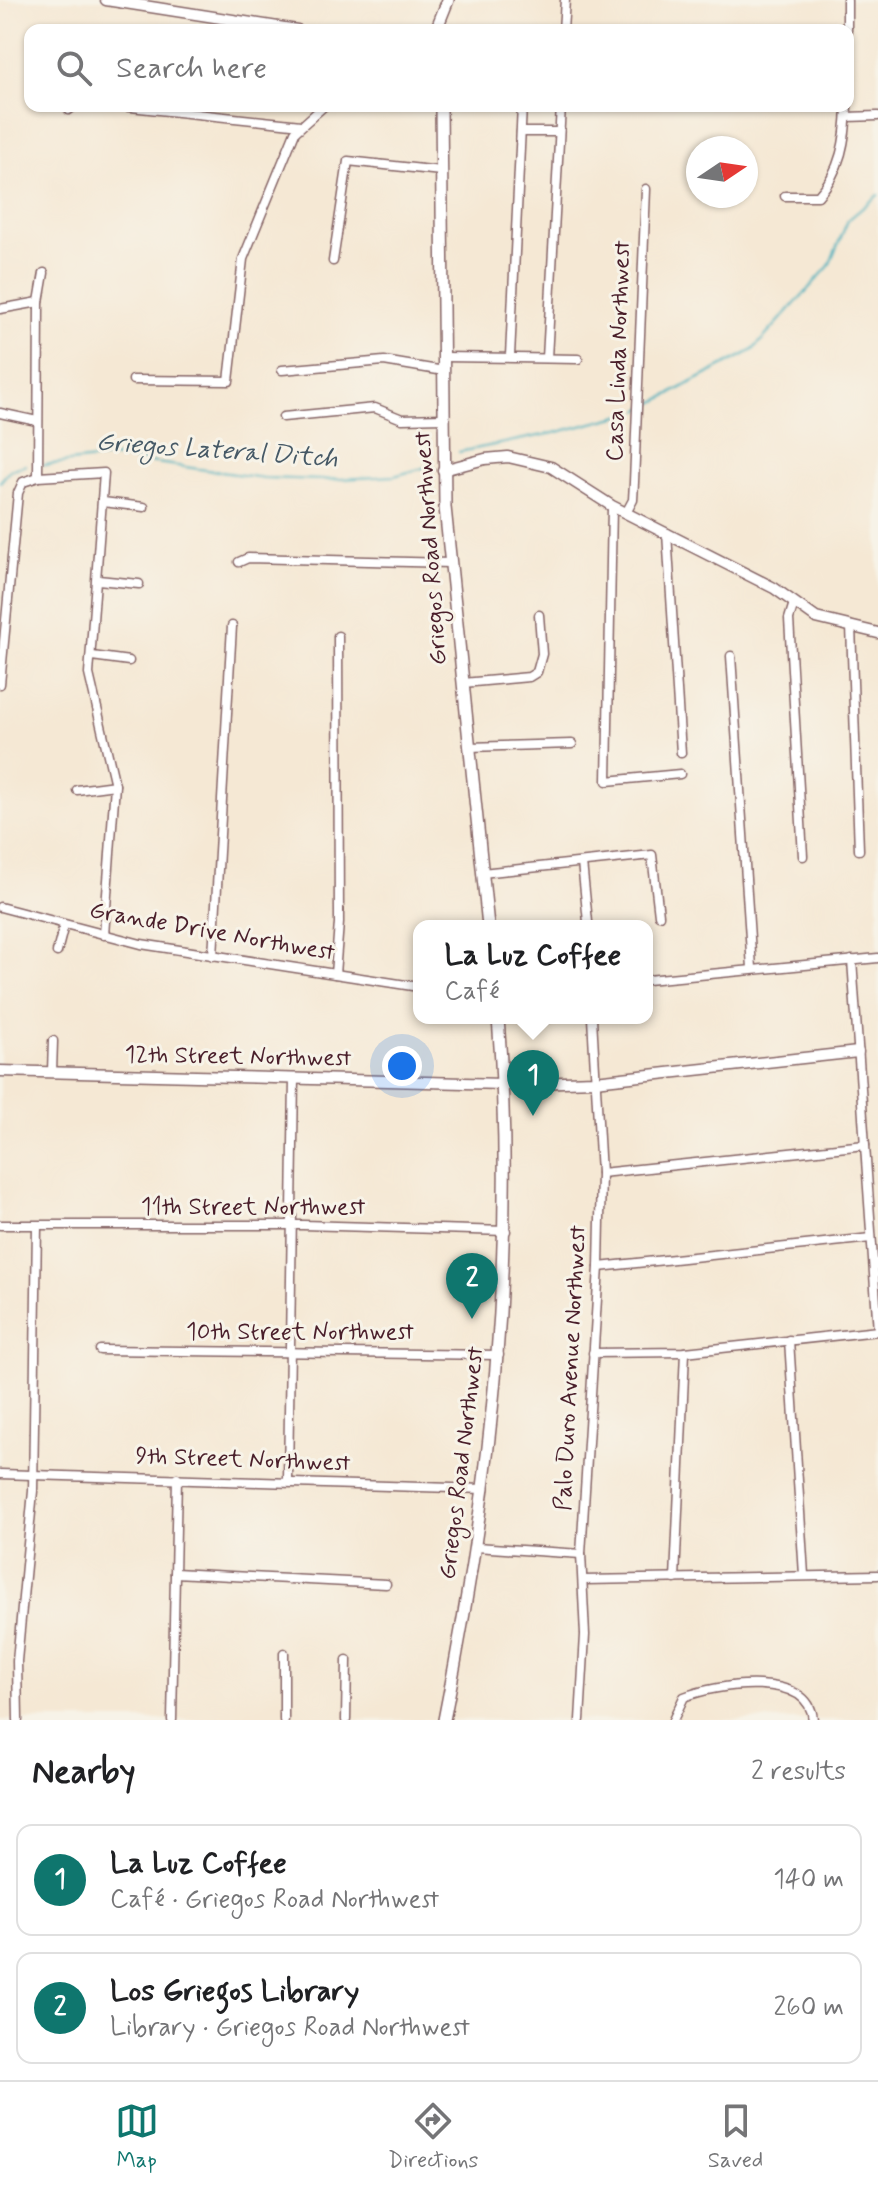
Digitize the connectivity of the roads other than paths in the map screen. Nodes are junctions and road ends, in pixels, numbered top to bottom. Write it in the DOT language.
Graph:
graph roads {
  1 [pos="106,0"];
  2 [pos="448,0"];
  3 [pos="565,0"];
  4 [pos="847,0"];
  5 [pos="259,24"];
  6 [pos="441,24"];
  7 [pos="563,24"];
  8 [pos="847,24"];
  9 [pos="178,112"];
  10 [pos="317,112"];
  11 [pos="439,112"];
  12 [pos="522,112"];
  13 [pos="561,112"];
  14 [pos="847,112"];
  15 [pos="878,116"];
  16 [pos="847,117"];
  17 [pos="301,125"];
  18 [pos="521,132"];
  19 [pos="559,132"];
  20 [pos="441,171"];
  21 [pos="646,189"];
  22 [pos="785,196"];
  23 [pos="333,261"];
  24 [pos="44,273"];
  25 [pos="39,302"];
  26 [pos="0,309"];
  27 [pos="510,356"];
  28 [pos="444,357"];
  29 [pos="547,358"];
  30 [pos="578,359"];
  31 [pos="282,370"];
  32 [pos="444,371"];
  33 [pos="133,380"];
  34 [pos="0,413"];
  35 [pos="283,417"];
  36 [pos="443,418"];
  37 [pos="37,421"];
  38 [pos="443,470"];
  39 [pos="38,477"];
  40 [pos="103,502"];
  41 [pos="612,506"];
  42 [pos="144,507"];
  43 [pos="626,513"];
  44 [pos="667,533"];
  45 [pos="239,562"];
  46 [pos="450,563"];
  47 [pos="98,580"];
  48 [pos="139,584"];
  49 [pos="794,603"];
  50 [pos="539,615"];
  51 [pos="232,626"];
  52 [pos="851,626"];
  53 [pos="878,633"];
  54 [pos="338,636"];
  55 [pos="92,656"];
  56 [pos="731,656"];
  57 [pos="129,661"];
  58 [pos="463,683"];
  59 [pos="0,684"];
  60 [pos="572,744"];
  61 [pos="469,747"];
  62 [pos="681,753"];
  63 [pos="680,774"];
  64 [pos="115,785"];
  65 [pos="77,790"];
  66 [pos="859,850"];
  67 [pos="803,856"];
  68 [pos="582,863"];
  69 [pos="482,873"];
  70 [pos="0,907"];
  71 [pos="659,915"];
  72 [pos="487,920"];
  73 [pos="588,920"];
  74 [pos="64,925"];
  75 [pos="104,935"];
  76 [pos="57,952"];
  77 [pos="213,956"];
  78 [pos="878,958"];
  79 [pos="852,960"];
  80 [pos="752,968"];
  81 [pos="335,974"];
  82 [pos="653,979"];
  83 [pos="413,986"];
  84 [pos="498,1024"];
  85 [pos="592,1024"];
  86 [pos="53,1041"];
  87 [pos="858,1052"];
  88 [pos="0,1071"];
  89 [pos="52,1072"];
  90 [pos="294,1078"];
  91 [pos="595,1081"];
  92 [pos="502,1084"];
  93 [pos="865,1145"];
  94 [pos="601,1173"];
  95 [pos="0,1225"];
  96 [pos="37,1226"];
  97 [pos="289,1228"];
  98 [pos="506,1231"];
  99 [pos="871,1238"];
  100 [pos="599,1267"];
  101 [pos="878,1331"];
  102 [pos="789,1340"];
  103 [pos="100,1350"];
  104 [pos="685,1352"];
  105 [pos="288,1353"];
  106 [pos="593,1353"];
  107 [pos="499,1355"];
  108 [pos="0,1474"];
  109 [pos="33,1474"];
  110 [pos="177,1478"];
  111 [pos="288,1480"];
  112 [pos="484,1489"];
  113 [pos="476,1547"];
  114 [pos="581,1554"];
  115 [pos="175,1573"];
  116 [pos="804,1575"];
  117 [pos="878,1575"];
  118 [pos="675,1579"];
  119 [pos="584,1580"];
  120 [pos="386,1584"];
  121 [pos="284,1653"];
  122 [pos="347,1660"];
  123 [pos="18,1720"];
  124 [pos="172,1720"];
  125 [pos="284,1720"];
  126 [pos="346,1720"];
  127 [pos="444,1720"];
  128 [pos="580,1720"];
  129 [pos="673,1720"];
  130 [pos="813,1720"];
  1 -- 5 [label="street"];
  2 -- 6 [label="main road"];
  3 -- 7 [label="street"];
  4 -- 8 [label="street"];
  9 -- 17 [label="street"];
  10 -- 17 [label="street"];
  11 -- 20 [label="main road, Griegos Road Northwest"];
  12 -- 18 [label="street"];
  13 -- 19 [label="street"];
  14 -- 16 [label="street"];
  15 -- 16 [label="street"];
  16 -- 22 [label="street"];
  17 -- 33 [label="street"];
  18 -- 19 [label="street"];
  18 -- 27 [label="street"];
  19 -- 29 [label="street"];
  20 -- 23 [label="street"];
  20 -- 28 [label="main road, Griegos Road Northwest"];
  21 -- 43 [label="street, Casa Linda Northwest"];
  24 -- 25 [label="street"];
  25 -- 26 [label="street"];
  25 -- 37 [label="street"];
  27 -- 28 [label="street"];
  27 -- 29 [label="street"];
  28 -- 32 [label="main road, Griegos Road Northwest"];
  29 -- 30 [label="street"];
  31 -- 32 [label="street"];
  32 -- 36 [label="main road, Griegos Road Northwest"];
  34 -- 37 [label="street"];
  35 -- 36 [label="street"];
  36 -- 38 [label="main road, Griegos Road Northwest"];
  37 -- 39 [label="street"];
  38 -- 41 [label="street"];
  38 -- 46 [label="main road, Griegos Road Northwest"];
  39 -- 40 [label="street"];
  39 -- 59 [label="street"];
  40 -- 42 [label="street"];
  40 -- 47 [label="street"];
  41 -- 43 [label="street"];
  41 -- 63 [label="street"];
  43 -- 44 [label="street"];
  44 -- 49 [label="street"];
  44 -- 62 [label="street"];
  45 -- 46 [label="street"];
  46 -- 58 [label="main road, Griegos Road Northwest"];
  47 -- 48 [label="street"];
  47 -- 55 [label="street"];
  49 -- 52 [label="street"];
  49 -- 67 [label="street"];
  50 -- 58 [label="street"];
  51 -- 77 [label="street"];
  52 -- 53 [label="street"];
  52 -- 66 [label="street"];
  54 -- 81 [label="street"];
  55 -- 57 [label="street"];
  55 -- 64 [label="street"];
  56 -- 80 [label="street"];
  58 -- 61 [label="main road, Griegos Road Northwest"];
  60 -- 61 [label="street"];
  61 -- 69 [label="main road, Griegos Road Northwest"];
  64 -- 65 [label="street"];
  64 -- 75 [label="street"];
  68 -- 69 [label="street"];
  68 -- 71 [label="street"];
  68 -- 73 [label="street"];
  69 -- 72 [label="main road, Griegos Road Northwest"];
  70 -- 74 [label="street, Grande Drive Northwest"];
  74 -- 75 [label="street, Grande Drive Northwest"];
  74 -- 76 [label="street"];
  75 -- 77 [label="street, Grande Drive Northwest"];
  77 -- 81 [label="street, Grande Drive Northwest"];
  78 -- 79 [label="street"];
  79 -- 80 [label="street"];
  79 -- 87 [label="street"];
  80 -- 82 [label="street"];
  81 -- 83 [label="street, Grande Drive Northwest"];
  84 -- 92 [label="main road, Griegos Road Northwest"];
  85 -- 91 [label="street, Palo Duro Avenue Northwest"];
  86 -- 89 [label="street"];
  87 -- 91 [label="street, 12th Street Northwest"];
  87 -- 93 [label="street"];
  88 -- 89 [label="street, 12th Street Northwest"];
  89 -- 90 [label="street, 12th Street Northwest"];
  90 -- 92 [label="street, 12th Street Northwest"];
  90 -- 97 [label="street"];
  91 -- 92 [label="street, 12th Street Northwest"];
  91 -- 94 [label="street, Palo Duro Avenue Northwest"];
  92 -- 98 [label="main road, Griegos Road Northwest"];
  93 -- 94 [label="street"];
  93 -- 99 [label="street"];
  94 -- 100 [label="street, Palo Duro Avenue Northwest"];
  95 -- 96 [label="street, 11th Street Northwest"];
  96 -- 97 [label="street, 11th Street Northwest"];
  96 -- 109 [label="street"];
  97 -- 98 [label="street, 11th Street Northwest"];
  97 -- 105 [label="street"];
  98 -- 107 [label="main road, Griegos Road Northwest"];
  99 -- 100 [label="street"];
  99 -- 101 [label="street"];
  100 -- 106 [label="street, Palo Duro Avenue Northwest"];
  101 -- 102 [label="street"];
  102 -- 104 [label="street"];
  102 -- 116 [label="street"];
  103 -- 105 [label="street, 10th Street Northwest"];
  104 -- 106 [label="street"];
  104 -- 118 [label="street"];
  105 -- 107 [label="street, 10th Street Northwest"];
  105 -- 111 [label="street"];
  106 -- 114 [label="street, Palo Duro Avenue Northwest"];
  107 -- 112 [label="main road, Griegos Road Northwest"];
  108 -- 109 [label="street, 9th Street Northwest"];
  109 -- 110 [label="street, 9th Street Northwest"];
  109 -- 123 [label="street"];
  110 -- 111 [label="street, 9th Street Northwest"];
  110 -- 115 [label="street"];
  111 -- 112 [label="street, 9th Street Northwest"];
  112 -- 113 [label="main road, Griegos Road Northwest"];
  113 -- 114 [label="street"];
  113 -- 127 [label="main road, Griegos Road Northwest"];
  114 -- 119 [label="street, Palo Duro Avenue Northwest"];
  115 -- 120 [label="street"];
  115 -- 124 [label="street"];
  116 -- 117 [label="street"];
  116 -- 118 [label="street"];
  118 -- 119 [label="street"];
  119 -- 128 [label="street, Palo Duro Avenue Northwest"];
  121 -- 125 [label="street"];
  122 -- 126 [label="street"];
  129 -- 130 [label="street"];
}
